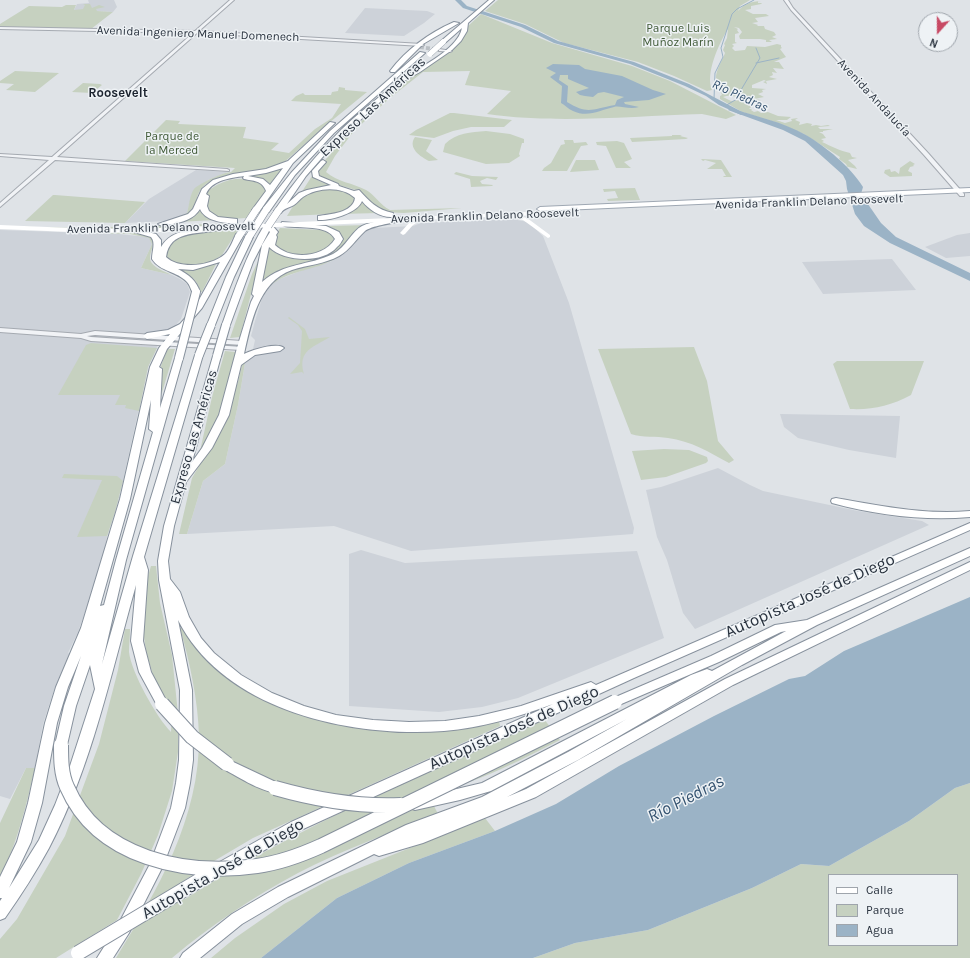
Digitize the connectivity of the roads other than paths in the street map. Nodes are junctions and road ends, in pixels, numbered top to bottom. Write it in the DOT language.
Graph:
graph roads {
  1 [pos="232,0"];
  2 [pos="786,0"];
  3 [pos="492,1"];
  4 [pos="466,22"];
  5 [pos="0,28"];
  6 [pos="195,32"];
  7 [pos="419,47"];
  8 [pos="442,47"];
  9 [pos="451,50"];
  10 [pos="392,79"];
  11 [pos="400,81"];
  12 [pos="369,99"];
  13 [pos="334,141"];
  14 [pos="0,155"];
  15 [pos="54,158"];
  16 [pos="291,162"];
  17 [pos="226,170"];
  18 [pos="970,190"];
  19 [pos="270,192"];
  20 [pos="960,193"];
  21 [pos="970,195"];
  22 [pos="844,198"];
  23 [pos="547,204"];
  24 [pos="0,206"];
  25 [pos="575,207"];
  26 [pos="540,209"];
  27 [pos="279,210"];
  28 [pos="550,213"];
  29 [pos="505,214"];
  30 [pos="390,215"];
  31 [pos="320,218"];
  32 [pos="425,218"];
  33 [pos="398,219"];
  34 [pos="234,221"];
  35 [pos="0,222"];
  36 [pos="162,224"];
  37 [pos="285,224"];
  38 [pos="268,226"];
  39 [pos="0,227"];
  40 [pos="215,228"];
  41 [pos="131,230"];
  42 [pos="402,233"];
  43 [pos="548,236"];
  44 [pos="272,237"];
  45 [pos="228,255"];
  46 [pos="255,302"];
  47 [pos="185,323"];
  48 [pos="0,330"];
  49 [pos="81,336"];
  50 [pos="147,336"];
  51 [pos="173,337"];
  52 [pos="167,344"];
  53 [pos="242,345"];
  54 [pos="280,348"];
  55 [pos="157,361"];
  56 [pos="237,364"];
  57 [pos="156,436"];
  58 [pos="180,485"];
  59 [pos="836,501"];
  60 [pos="970,514"];
  61 [pos="970,526"];
  62 [pos="970,552"];
  63 [pos="138,556"];
  64 [pos="121,560"];
  65 [pos="970,566"];
  66 [pos="165,580"];
  67 [pos="813,622"];
  68 [pos="87,628"];
  69 [pos="738,662"];
  70 [pos="630,675"];
  71 [pos="101,691"];
  72 [pos="70,706"];
  73 [pos="352,858"];
  74 [pos="0,892"];
  75 [pos="0,913"];
  76 [pos="75,956"];
  77 [pos="105,958"];
  78 [pos="188,958"];
  1 -- 6 [label="street"];
  2 -- 20 [label="street, Avenida Andalucía"];
  3 -- 4 [label="highway, Expreso Las Américas"];
  4 -- 8 [label="highway, Expreso Las Américas"];
  4 -- 9 [label="highway"];
  5 -- 6 [label="street, Avenida Ingeniero Manuel Domenech"];
  6 -- 7 [label="street, Avenida Ingeniero Manuel Domenech"];
  6 -- 15 [label="street"];
  7 -- 7 [label="highway, Expreso Las Américas"];
  7 -- 10 [label="highway, Expreso Las Américas"];
  7 -- 10 [label="highway"];
  8 -- 9 [label="street"];
  8 -- 11 [label="highway, Expreso Las Américas, bridge"];
  9 -- 11 [label="highway"];
  10 -- 12 [label="highway, Expreso Las Américas"];
  11 -- 13 [label="highway, Expreso Las Américas"];
  12 -- 16 [label="highway"];
  12 -- 63 [label="highway, Expreso Las Américas, bridge"];
  13 -- 27 [label="highway, Expreso Las Américas"];
  13 -- 30 [label="highway"];
  14 -- 15 [label="street"];
  15 -- 17 [label="street"];
  15 -- 24 [label="street"];
  16 -- 19 [label="highway"];
  16 -- 36 [label="highway"];
  18 -- 20 [label="main road, Avenida Franklin Delano Roosevelt"];
  19 -- 34 [label="highway"];
  19 -- 45 [label="highway, bridge"];
  20 -- 21 [label="main road, Avenida Franklin Delano Roosevelt"];
  20 -- 22 [label="main road, Avenida Franklin Delano Roosevelt"];
  22 -- 25 [label="main road, Avenida Franklin Delano Roosevelt"];
  22 -- 28 [label="main road, Avenida Franklin Delano Roosevelt"];
  23 -- 25 [label="main road"];
  25 -- 26 [label="main road, Avenida Franklin Delano Roosevelt"];
  26 -- 30 [label="main road, Avenida Franklin Delano Roosevelt"];
  27 -- 31 [label="highway"];
  27 -- 38 [label="highway, Expreso Las Américas, bridge"];
  28 -- 29 [label="main road, Avenida Franklin Delano Roosevelt"];
  29 -- 32 [label="main road, Avenida Franklin Delano Roosevelt"];
  29 -- 43 [label="main road"];
  30 -- 31 [label="main road, Avenida Franklin Delano Roosevelt"];
  31 -- 34 [label="main road, Avenida Franklin Delano Roosevelt"];
  32 -- 33 [label="main road, Avenida Franklin Delano Roosevelt"];
  32 -- 42 [label="main road"];
  33 -- 37 [label="main road, Avenida Franklin Delano Roosevelt"];
  33 -- 46 [label="highway"];
  34 -- 36 [label="main road, Avenida Franklin Delano Roosevelt"];
  35 -- 36 [label="main road, Avenida Franklin Delano Roosevelt"];
  37 -- 40 [label="main road, Avenida Franklin Delano Roosevelt"];
  37 -- 44 [label="highway"];
  38 -- 44 [label="highway"];
  38 -- 58 [label="highway, Expreso Las Américas, bridge"];
  39 -- 41 [label="main road, Avenida Franklin Delano Roosevelt"];
  40 -- 41 [label="main road, Avenida Franklin Delano Roosevelt"];
  40 -- 45 [label="highway"];
  41 -- 57 [label="highway, bridge"];
  44 -- 46 [label="highway"];
  45 -- 47 [label="highway"];
  46 -- 53 [label="highway"];
  47 -- 50 [label="highway"];
  47 -- 51 [label="highway"];
  48 -- 49 [label="street"];
  49 -- 50 [label="street"];
  49 -- 52 [label="street"];
  50 -- 51 [label="street"];
  51 -- 52 [label="highway"];
  51 -- 53 [label="street"];
  52 -- 53 [label="street"];
  52 -- 55 [label="highway"];
  53 -- 56 [label="highway"];
  54 -- 56 [label="highway"];
  55 -- 57 [label="highway"];
  55 -- 68 [label="highway"];
  56 -- 58 [label="highway"];
  57 -- 64 [label="highway"];
  58 -- 66 [label="highway, Expreso Las Américas"];
  59 -- 60 [label="highway"];
  61 -- 70 [label="highway, Autopista José de Diego"];
  62 -- 67 [label="highway, Autopista José de Diego"];
  63 -- 69 [label="highway, bridge"];
  63 -- 71 [label="highway, Expreso Las Américas"];
  64 -- 71 [label="highway"];
  64 -- 72 [label="highway"];
  65 -- 73 [label="highway"];
  66 -- 70 [label="highway"];
  66 -- 77 [label="highway, Expreso Las Américas"];
  67 -- 69 [label="highway, Autopista José de Diego"];
  67 -- 72 [label="highway, bridge"];
  68 -- 72 [label="highway"];
  68 -- 74 [label="highway"];
  69 -- 73 [label="highway, Autopista José de Diego"];
  70 -- 76 [label="highway, Autopista José de Diego, bridge"];
  71 -- 75 [label="highway, Expreso Las Américas"];
  73 -- 78 [label="highway, Autopista José de Diego"];
}
